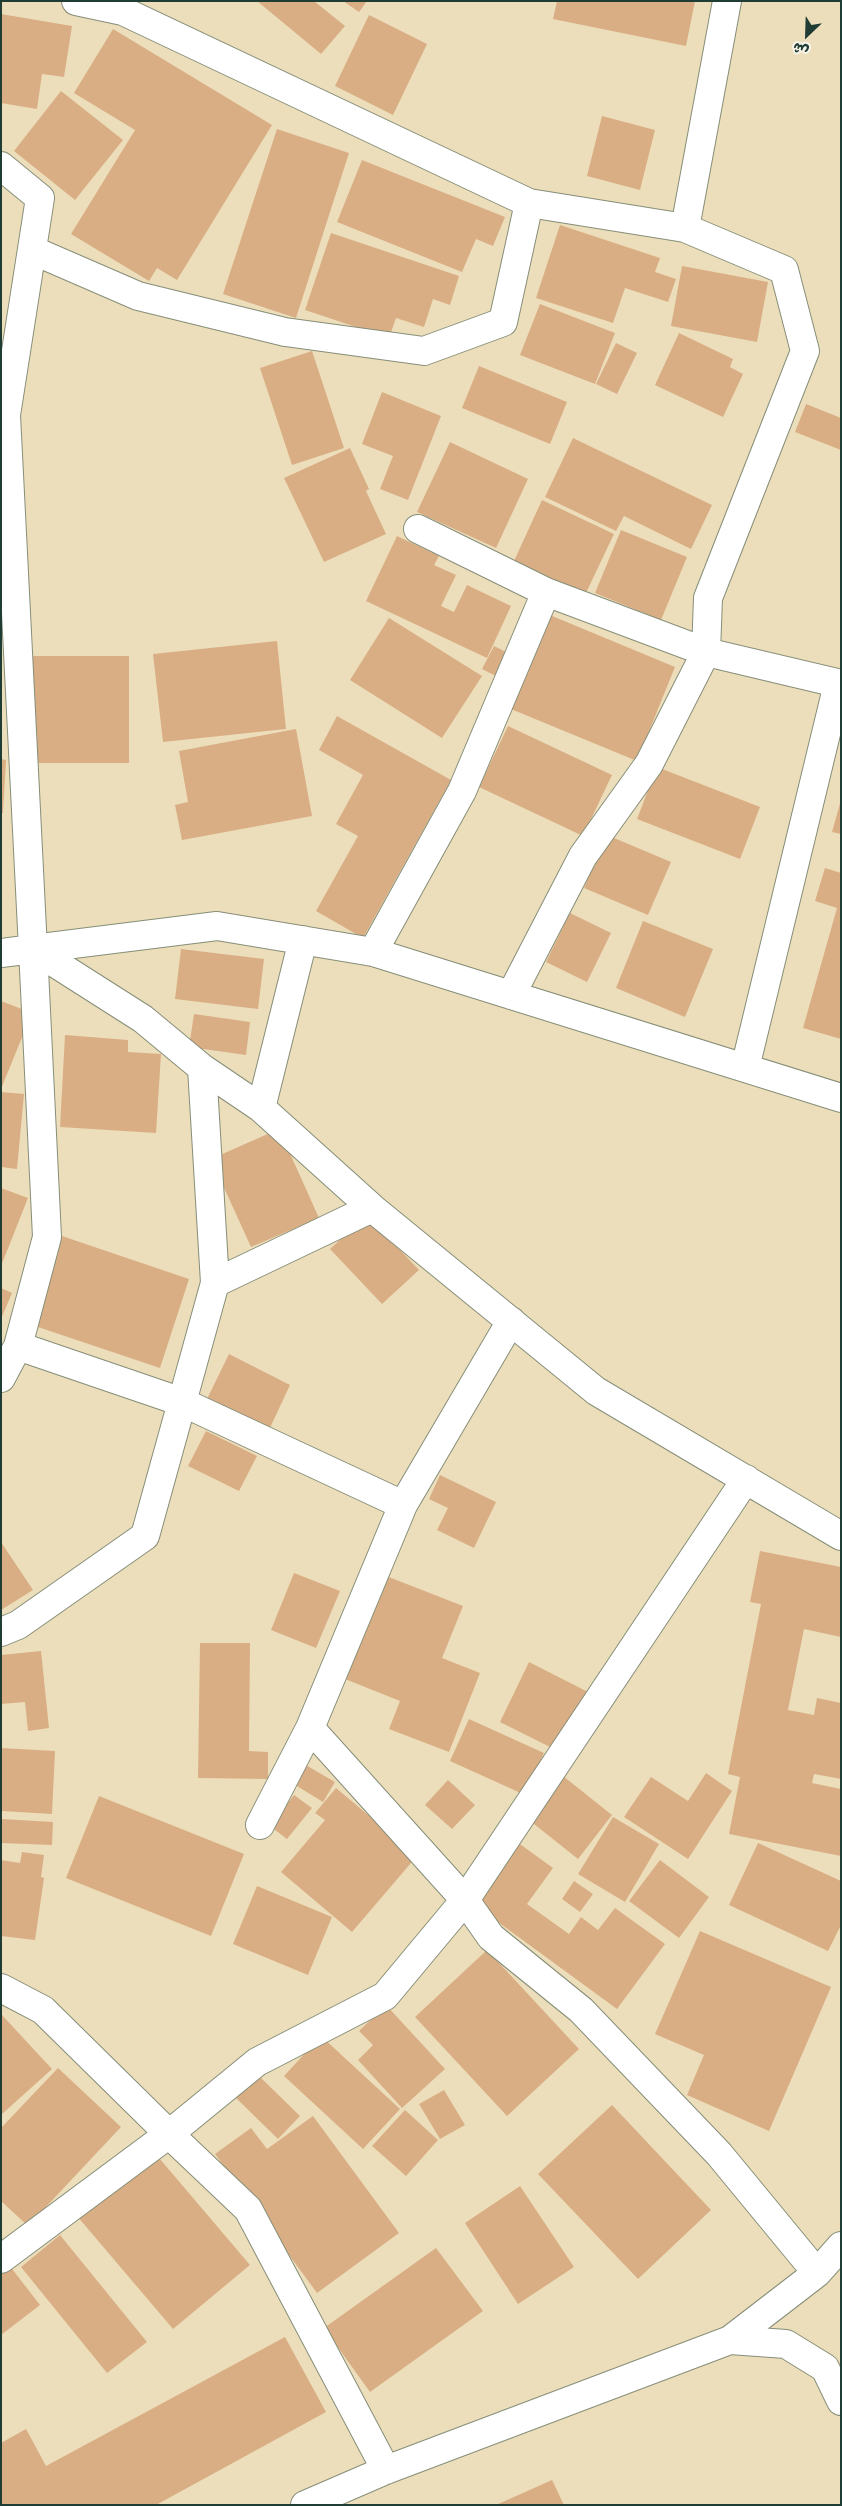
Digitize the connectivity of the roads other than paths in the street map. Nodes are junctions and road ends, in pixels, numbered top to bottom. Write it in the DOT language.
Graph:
graph roads {
  1 [pos="76,1"];
  2 [pos="727,1"];
  3 [pos="1,166"];
  4 [pos="528,202"];
  5 [pos="685,228"];
  6 [pos="32,250"];
  7 [pos="4,415"];
  8 [pos="418,529"];
  9 [pos="7,557"];
  10 [pos="546,592"];
  11 [pos="706,652"];
  12 [pos="839,684"];
  13 [pos="303,940"];
  14 [pos="34,949"];
  15 [pos="373,952"];
  16 [pos="1,953"];
  17 [pos="511,995"];
  18 [pos="202,1068"];
  19 [pos="745,1068"];
  20 [pos="841,1098"];
  21 [pos="261,1108"];
  22 [pos="372,1208"];
  23 [pos="215,1283"];
  24 [pos="511,1321"];
  25 [pos="18,1346"];
  26 [pos="1,1378"];
  27 [pos="182,1402"];
  28 [pos="746,1479"];
  29 [pos="403,1505"];
  30 [pos="841,1536"];
  31 [pos="1,1632"];
  32 [pos="310,1728"];
  33 [pos="260,1825"];
  34 [pos="465,1900"];
  35 [pos="1,1988"];
  36 [pos="169,2134"];
  37 [pos="841,2246"];
  38 [pos="1,2258"];
  39 [pos="817,2273"];
  40 [pos="730,2340"];
  41 [pos="841,2401"];
  42 [pos="386,2470"];
  43 [pos="304,2505"];
  1 -- 4 [label="street"];
  2 -- 5 [label="street"];
  3 -- 6 [label="street"];
  4 -- 5 [label="street"];
  4 -- 6 [label="street"];
  5 -- 11 [label="street"];
  6 -- 7 [label="street"];
  7 -- 9 [label="street"];
  8 -- 10 [label="street"];
  9 -- 14 [label="street"];
  10 -- 11 [label="street"];
  10 -- 15 [label="street"];
  11 -- 12 [label="street"];
  11 -- 17 [label="street"];
  12 -- 19 [label="street"];
  13 -- 14 [label="street"];
  13 -- 15 [label="street"];
  13 -- 21 [label="street"];
  14 -- 16 [label="street"];
  14 -- 18 [label="street"];
  14 -- 25 [label="street"];
  15 -- 17 [label="street"];
  17 -- 19 [label="street"];
  18 -- 21 [label="street"];
  18 -- 23 [label="street"];
  19 -- 20 [label="street"];
  21 -- 22 [label="street"];
  22 -- 23 [label="street"];
  22 -- 24 [label="street"];
  23 -- 27 [label="street"];
  24 -- 28 [label="street"];
  24 -- 29 [label="street"];
  25 -- 26 [label="street"];
  25 -- 27 [label="street"];
  27 -- 29 [label="street"];
  27 -- 31 [label="street"];
  28 -- 30 [label="street"];
  28 -- 34 [label="street"];
  29 -- 32 [label="street"];
  32 -- 33 [label="street"];
  32 -- 34 [label="street"];
  34 -- 36 [label="street"];
  34 -- 39 [label="street"];
  35 -- 36 [label="street"];
  36 -- 38 [label="street"];
  36 -- 42 [label="street"];
  37 -- 39 [label="street"];
  39 -- 40 [label="street"];
  40 -- 41 [label="street"];
  40 -- 42 [label="street"];
  42 -- 43 [label="street"];
}
